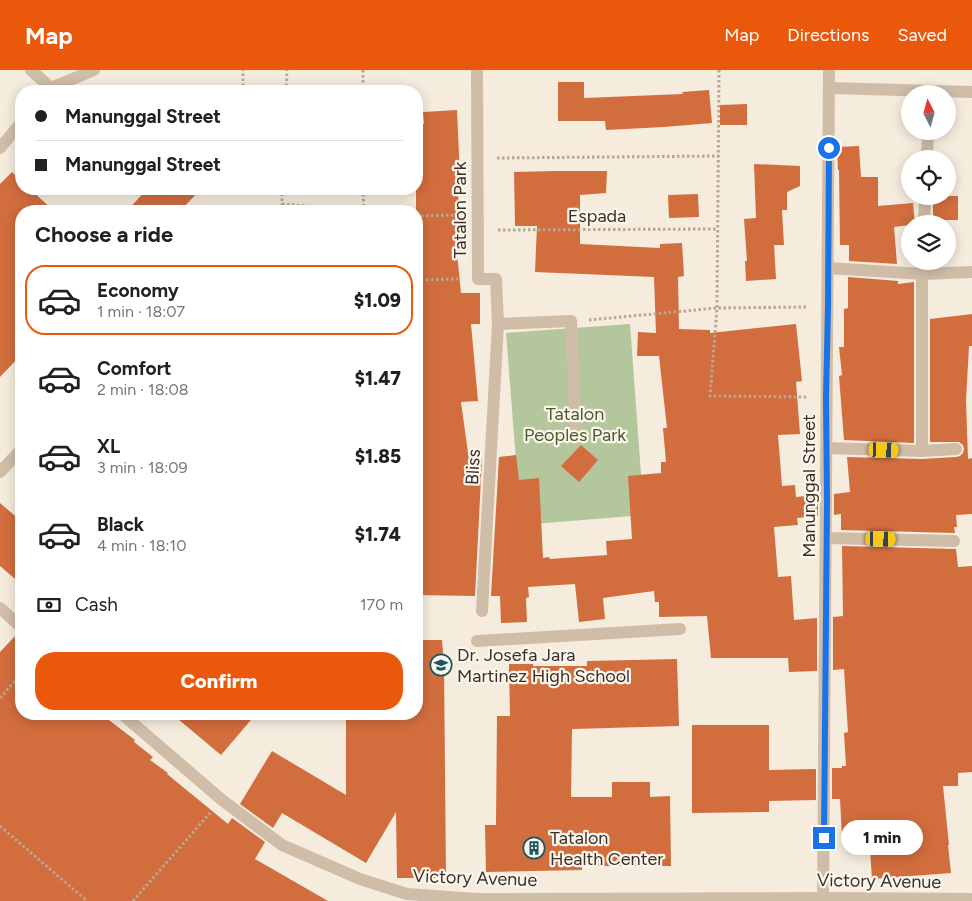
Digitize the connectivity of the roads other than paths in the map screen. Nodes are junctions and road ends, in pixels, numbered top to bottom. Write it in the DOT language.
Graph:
graph roads {
  1 [pos="31,70"];
  2 [pos="94,70"];
  3 [pos="477,70"];
  4 [pos="829,70"];
  5 [pos="45,85"];
  6 [pos="61,85"];
  7 [pos="829,88"];
  8 [pos="901,90"];
  9 [pos="956,92"];
  10 [pos="972,92"];
  11 [pos="15,130"];
  12 [pos="0,148"];
  13 [pos="828,268"];
  14 [pos="901,268"];
  15 [pos="922,270"];
  16 [pos="947,270"];
  17 [pos="972,272"];
  18 [pos="498,324"];
  19 [pos="576,439"];
  20 [pos="827,448"];
  21 [pos="956,449"];
  22 [pos="922,452"];
  23 [pos="15,456"];
  24 [pos="0,472"];
  25 [pos="827,538"];
  26 [pos="954,541"];
  27 [pos="0,608"];
  28 [pos="482,612"];
  29 [pos="15,621"];
  30 [pos="680,629"];
  31 [pos="477,641"];
  32 [pos="129,720"];
  33 [pos="823,899"];
  34 [pos="972,899"];
  1 -- 5 [label="street"];
  2 -- 6 [label="street"];
  3 -- 18 [label="street, Tatalon Park"];
  4 -- 7 [label="street, Manunggal Street"];
  7 -- 8 [label="street"];
  7 -- 13 [label="street, Manunggal Street"];
  9 -- 10 [label="street"];
  11 -- 12 [label="street"];
  13 -- 14 [label="street"];
  13 -- 20 [label="street, Manunggal Street"];
  15 -- 22 [label="street"];
  16 -- 17 [label="street"];
  18 -- 19 [label="street"];
  18 -- 28 [label="street, Bliss"];
  20 -- 22 [label="street"];
  20 -- 25 [label="street, Manunggal Street"];
  21 -- 22 [label="street"];
  23 -- 24 [label="street"];
  25 -- 26 [label="street"];
  25 -- 33 [label="street, Manunggal Street"];
  27 -- 29 [label="street"];
  30 -- 31 [label="street"];
  32 -- 33 [label="street, Victory Avenue"];
  33 -- 34 [label="street, Victory Avenue"];
}
